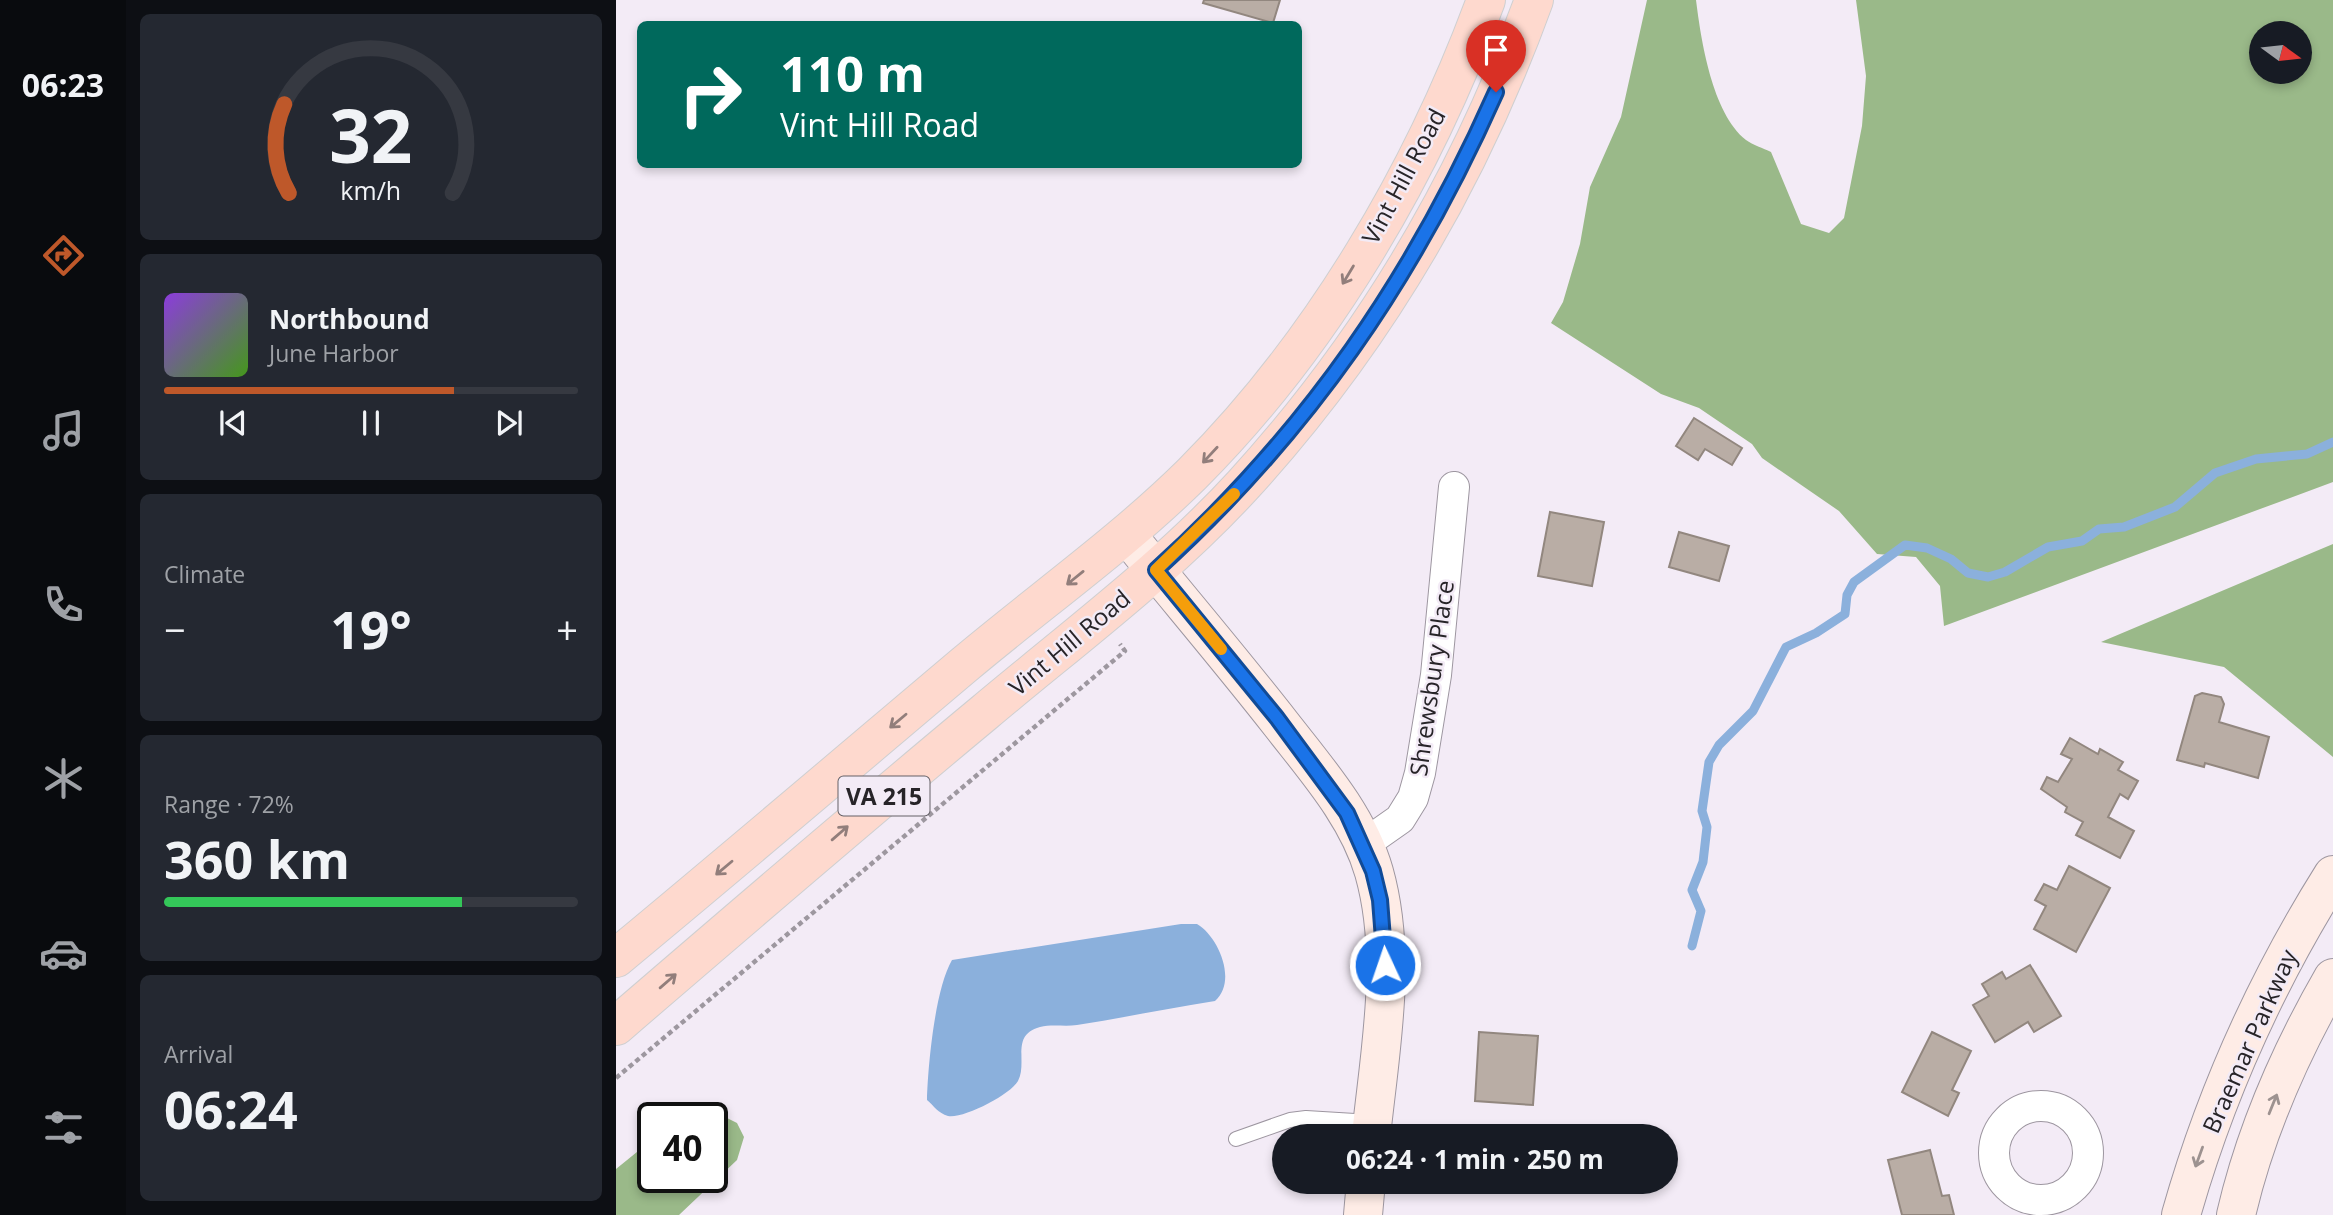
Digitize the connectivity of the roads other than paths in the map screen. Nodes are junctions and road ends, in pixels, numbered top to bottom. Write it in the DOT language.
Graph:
graph roads {
  1 [pos="1486,0"];
  2 [pos="1534,0"];
  3 [pos="1454,487"];
  4 [pos="1127,535"];
  5 [pos="1156,570"];
  6 [pos="1363,845"];
  7 [pos="2333,875"];
  8 [pos="616,958"];
  9 [pos="2333,978"];
  10 [pos="616,1026"];
  11 [pos="1279,1124"];
  12 [pos="1342,1124"];
  13 [pos="1373,1124"];
  14 [pos="1272,1126"];
  15 [pos="1236,1139"];
  16 [pos="1365,1194"];
  17 [pos="1363,1215"];
  18 [pos="2182,1215"];
  19 [pos="2236,1215"];
  1 -- 4 [label="main road, Vint Hill Road / VA 215, one-way"];
  2 -- 5 [label="main road, Vint Hill Road / VA 215"];
  3 -- 6 [label="street, Shrewsbury Place"];
  4 -- 5 [label="street"];
  4 -- 8 [label="main road, Vint Hill Road / VA 215, one-way"];
  5 -- 6 [label="street"];
  10 -- 5 [label="main road, Vint Hill Road / VA 215, one-way"];
  6 -- 13 [label="street"];
  7 -- 18 [label="street, Braemar Parkway, one-way"];
  19 -- 9 [label="street, Braemar Parkway, one-way"];
  11 -- 12 [label="lane"];
  14 -- 15 [label="lane"];
  16 -- 17 [label="street"];
}
